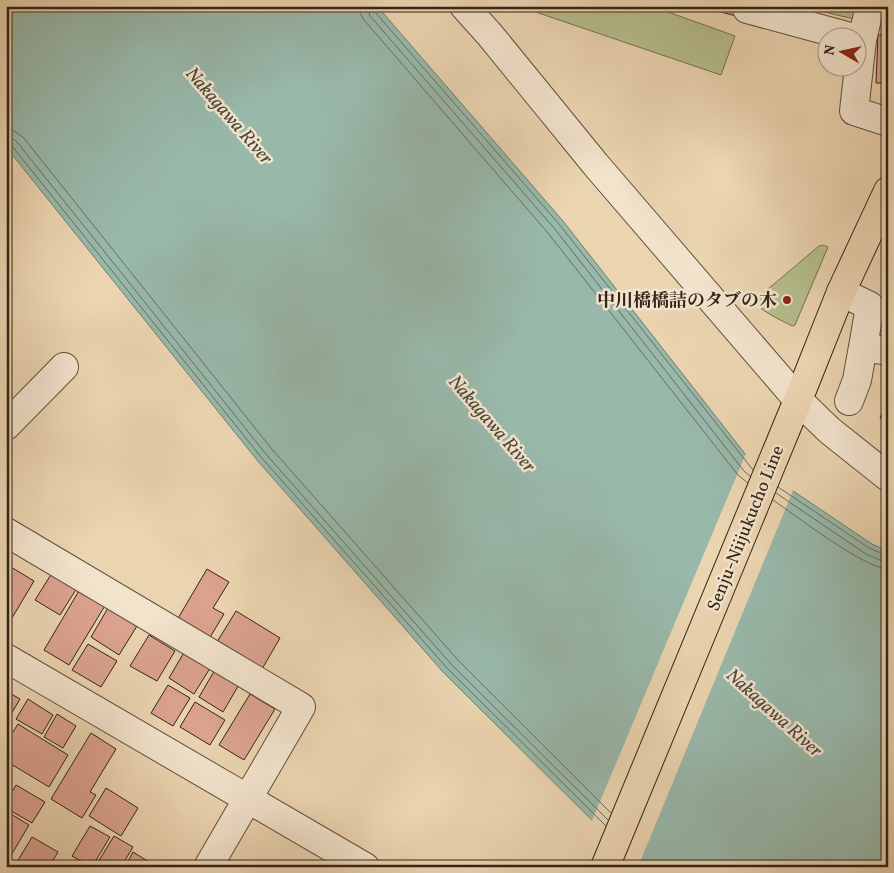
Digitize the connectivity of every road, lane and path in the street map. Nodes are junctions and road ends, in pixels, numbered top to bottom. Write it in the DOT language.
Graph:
graph roads {
  1 [pos="464,6"];
  2 [pos="870,6"];
  3 [pos="747,9"];
  4 [pos="820,28"];
  5 [pos="862,28"];
  6 [pos="856,78"];
  7 [pos="888,122"];
  8 [pos="888,191"];
  9 [pos="841,292"];
  10 [pos="875,349"];
  11 [pos="64,367"];
  12 [pos="849,401"];
  13 [pos="794,410"];
  14 [pos="6,426"];
  15 [pos="888,477"];
  16 [pos="6,532"];
  17 [pos="6,658"];
  18 [pos="248,799"];
  19 [pos="208,867"];
  20 [pos="365,867"];
  21 [pos="605,867"];
  1 -- 13 [label="street"];
  2 -- 5 [label="street"];
  3 -- 4 [label="street"];
  6 -- 7 [label="street"];
  8 -- 9 [label="main road, Senju-Niijukucho Line"];
  9 -- 10 [label="street"];
  9 -- 13 [label="main road, Senju-Niijukucho Line"];
  10 -- 12 [label="street"];
  11 -- 14 [label="street"];
  13 -- 15 [label="street"];
  13 -- 21 [label="main road, Senju-Niijukucho Line"];
  16 -- 18 [label="street"];
  17 -- 18 [label="street"];
  18 -- 19 [label="street"];
  18 -- 20 [label="street"];
}
